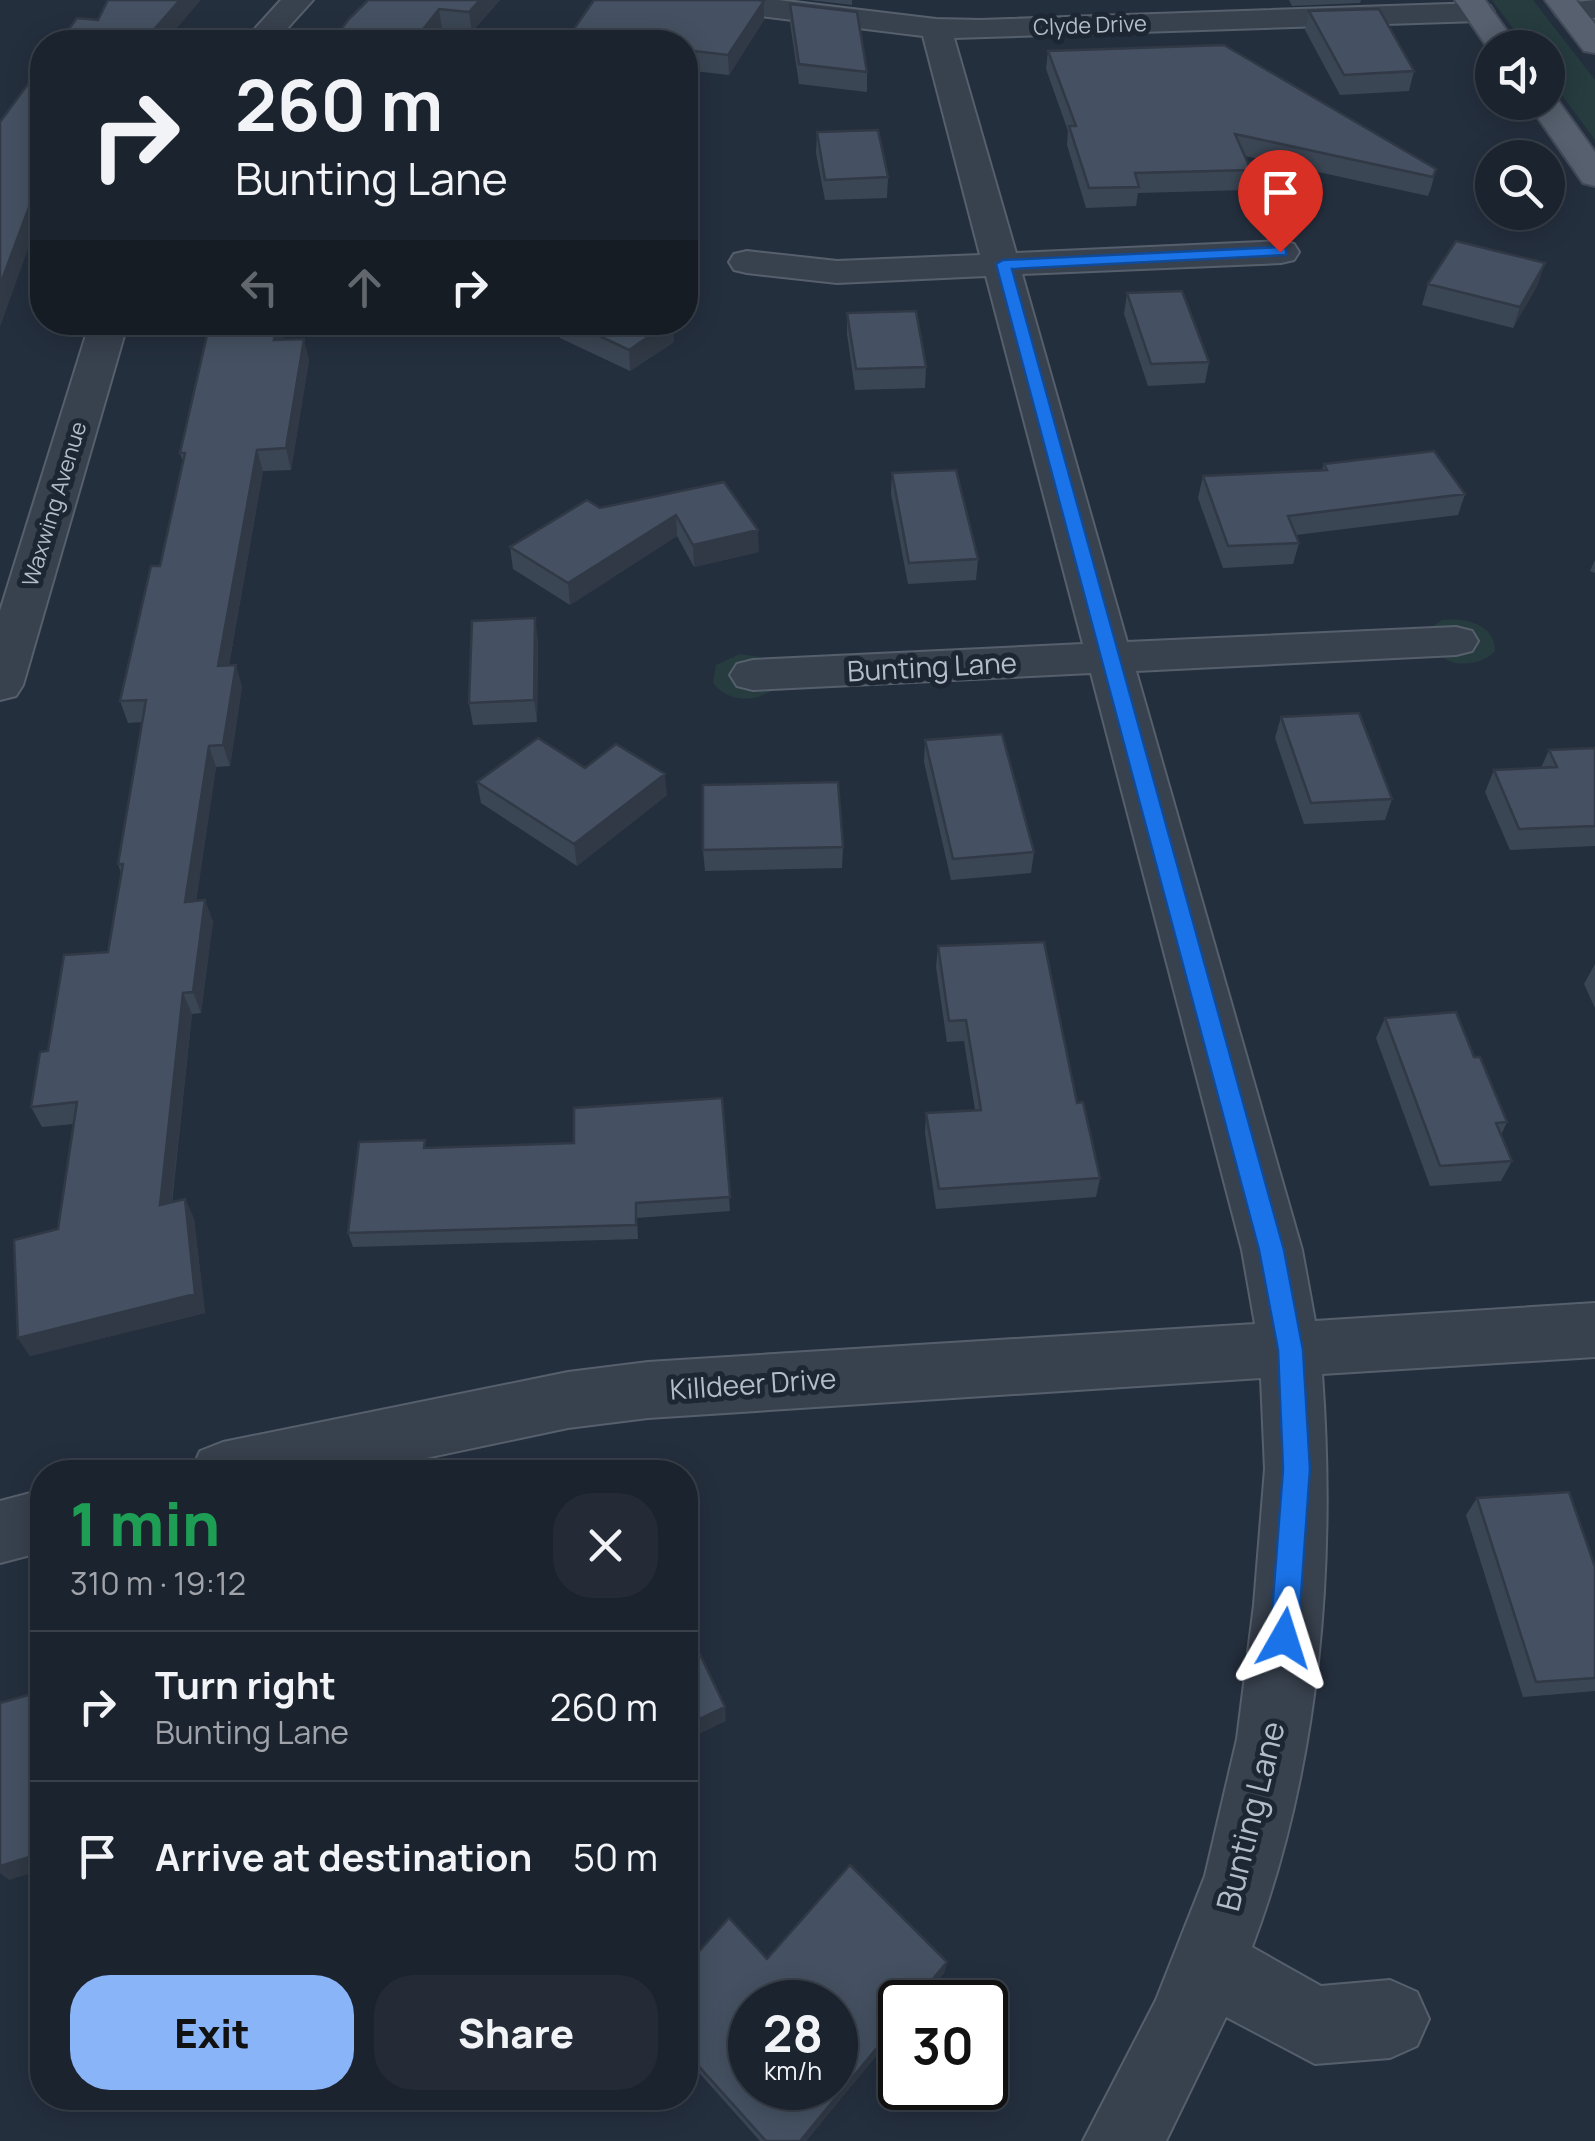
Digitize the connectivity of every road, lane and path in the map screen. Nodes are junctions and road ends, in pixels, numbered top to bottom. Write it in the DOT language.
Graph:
graph roads {
  1 [pos="298,0"];
  2 [pos="703,0"];
  3 [pos="1474,6"];
  4 [pos="1574,6"];
  5 [pos="936,28"];
  6 [pos="269,30"];
  7 [pos="1491,30"];
  8 [pos="1595,44"];
  9 [pos="1556,120"];
  10 [pos="1595,176"];
  11 [pos="1280,252"];
  12 [pos="748,262"];
  13 [pos="1003,264"];
  14 [pos="105,335"];
  15 [pos="1456,641"];
  16 [pos="1110,658"];
  17 [pos="753,675"];
  18 [pos="0,686"];
  19 [pos="1595,1330"];
  20 [pos="1290,1350"];
  21 [pos="280,1460"];
  22 [pos="30,1523"];
  23 [pos="0,1532"];
  24 [pos="1208,1964"];
  25 [pos="1390,2020"];
  26 [pos="1124,2141"];
  1 -- 6 [label="street"];
  2 -- 5 [label="street, Clyde Drive"];
  3 -- 5 [label="street, Clyde Drive"];
  3 -- 7 [label="main road"];
  4 -- 8 [label="main road"];
  5 -- 13 [label="street, Bunting Lane"];
  9 -- 10 [label="main road"];
  11 -- 13 [label="street"];
  12 -- 13 [label="street"];
  13 -- 16 [label="street, Bunting Lane"];
  14 -- 18 [label="street, Waxwing Avenue"];
  15 -- 16 [label="street, Bunting Lane"];
  16 -- 17 [label="street, Bunting Lane"];
  16 -- 20 [label="street, Bunting Lane"];
  19 -- 20 [label="street"];
  20 -- 21 [label="street, Killdeer Drive"];
  20 -- 24 [label="street, Bunting Lane"];
  22 -- 23 [label="street"];
  24 -- 25 [label="street"];
  24 -- 26 [label="street, Bunting Lane"];
}
